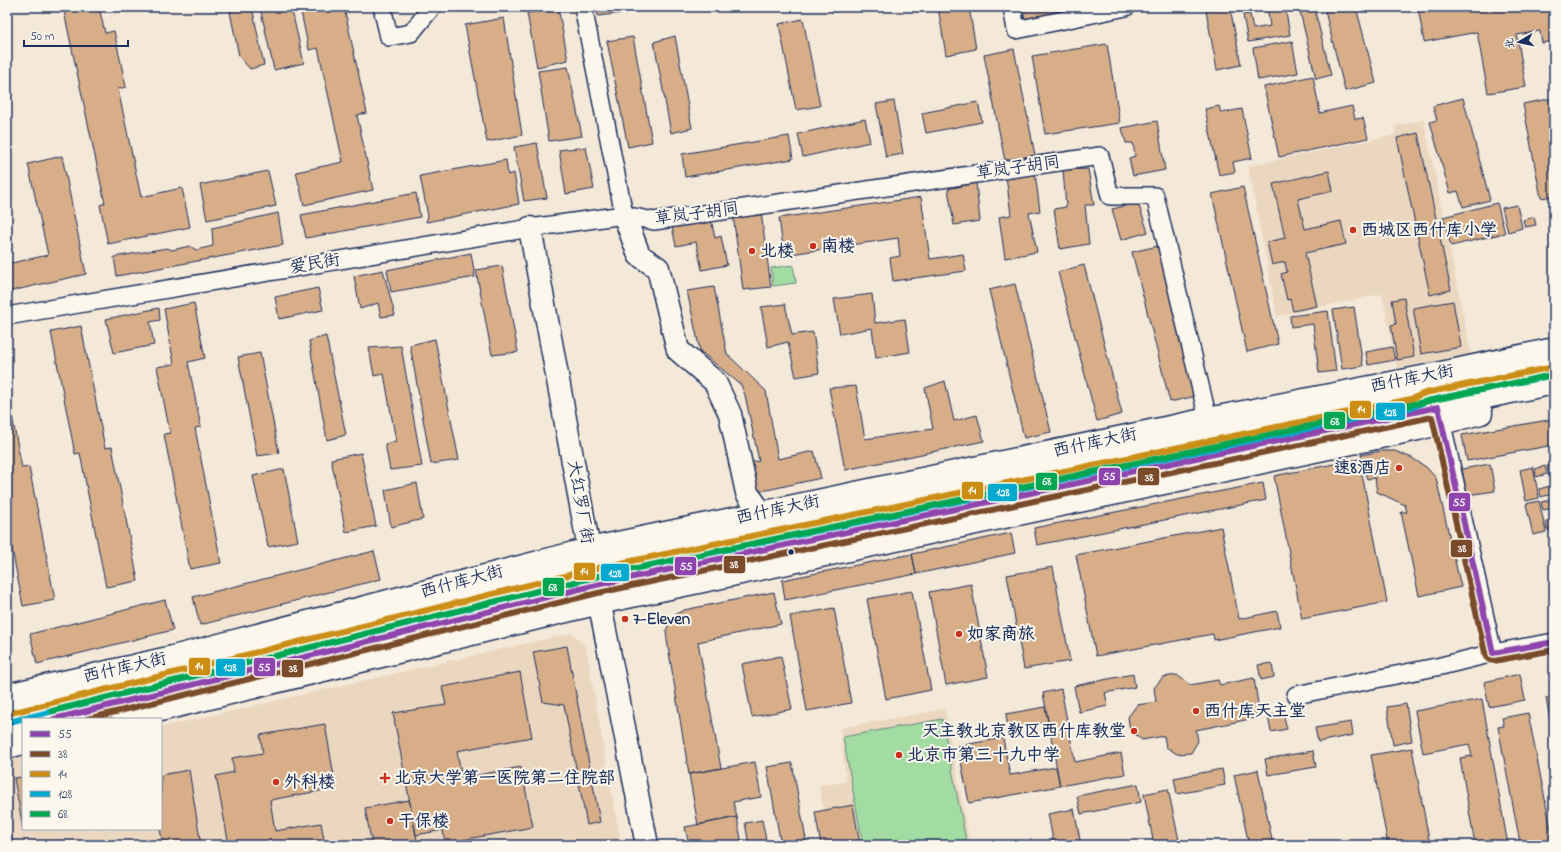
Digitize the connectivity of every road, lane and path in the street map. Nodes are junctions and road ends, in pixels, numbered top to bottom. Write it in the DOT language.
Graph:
graph roads {
  1 [pos="382,7"];
  2 [pos="432,7"];
  3 [pos="583,7"];
  4 [pos="1012,7"];
  5 [pos="1126,7"];
  6 [pos="624,215"];
  7 [pos="530,228"];
  8 [pos="7,316"];
  9 [pos="1554,349"];
  10 [pos="1554,367"];
  11 [pos="1554,383"];
  12 [pos="1554,398"];
  13 [pos="1440,415"];
  14 [pos="1208,419"];
  15 [pos="762,513"];
  16 [pos="774,531"];
  17 [pos="594,576"];
  18 [pos="1554,642"];
  19 [pos="1493,653"];
  20 [pos="7,694"];
  21 [pos="1296,695"];
  22 [pos="7,714"];
  23 [pos="58,718"];
  24 [pos="126,718"];
  25 [pos="22,727"];
  26 [pos="7,730"];
  27 [pos="22,743"];
  28 [pos="7,747"];
  29 [pos="647,845"];
  1 -- 2 [label="street"];
  3 -- 6 [label="street"];
  4 -- 5 [label="street"];
  6 -- 7 [label="street, 爱民街"];
  6 -- 14 [label="street, 草岚子胡同"];
  6 -- 15 [label="street"];
  7 -- 8 [label="street, 爱民街"];
  7 -- 17 [label="street, 大红罗厂街"];
  9 -- 14 [label="street, 西什库大街"];
  10 -- 16 [label="street, 西什库大街"];
  11 -- 13 [label="street, 西什库大街"];
  12 -- 13 [label="street, 西什库大街"];
  13 -- 17 [label="street, 西什库大街"];
  13 -- 19 [label="street"];
  14 -- 15 [label="street, 西什库大街"];
  15 -- 16 [label="street"];
  15 -- 17 [label="street, 西什库大街"];
  16 -- 17 [label="street, 西什库大街"];
  17 -- 20 [label="street, 西什库大街"];
  17 -- 22 [label="street, 西什库大街"];
  17 -- 23 [label="street, 西什库大街"];
  17 -- 24 [label="street, 西什库大街"];
  17 -- 29 [label="street, 大红罗厂街"];
  18 -- 19 [label="street"];
  19 -- 21 [label="street"];
  25 -- 26 [label="street"];
  27 -- 28 [label="street"];
}
